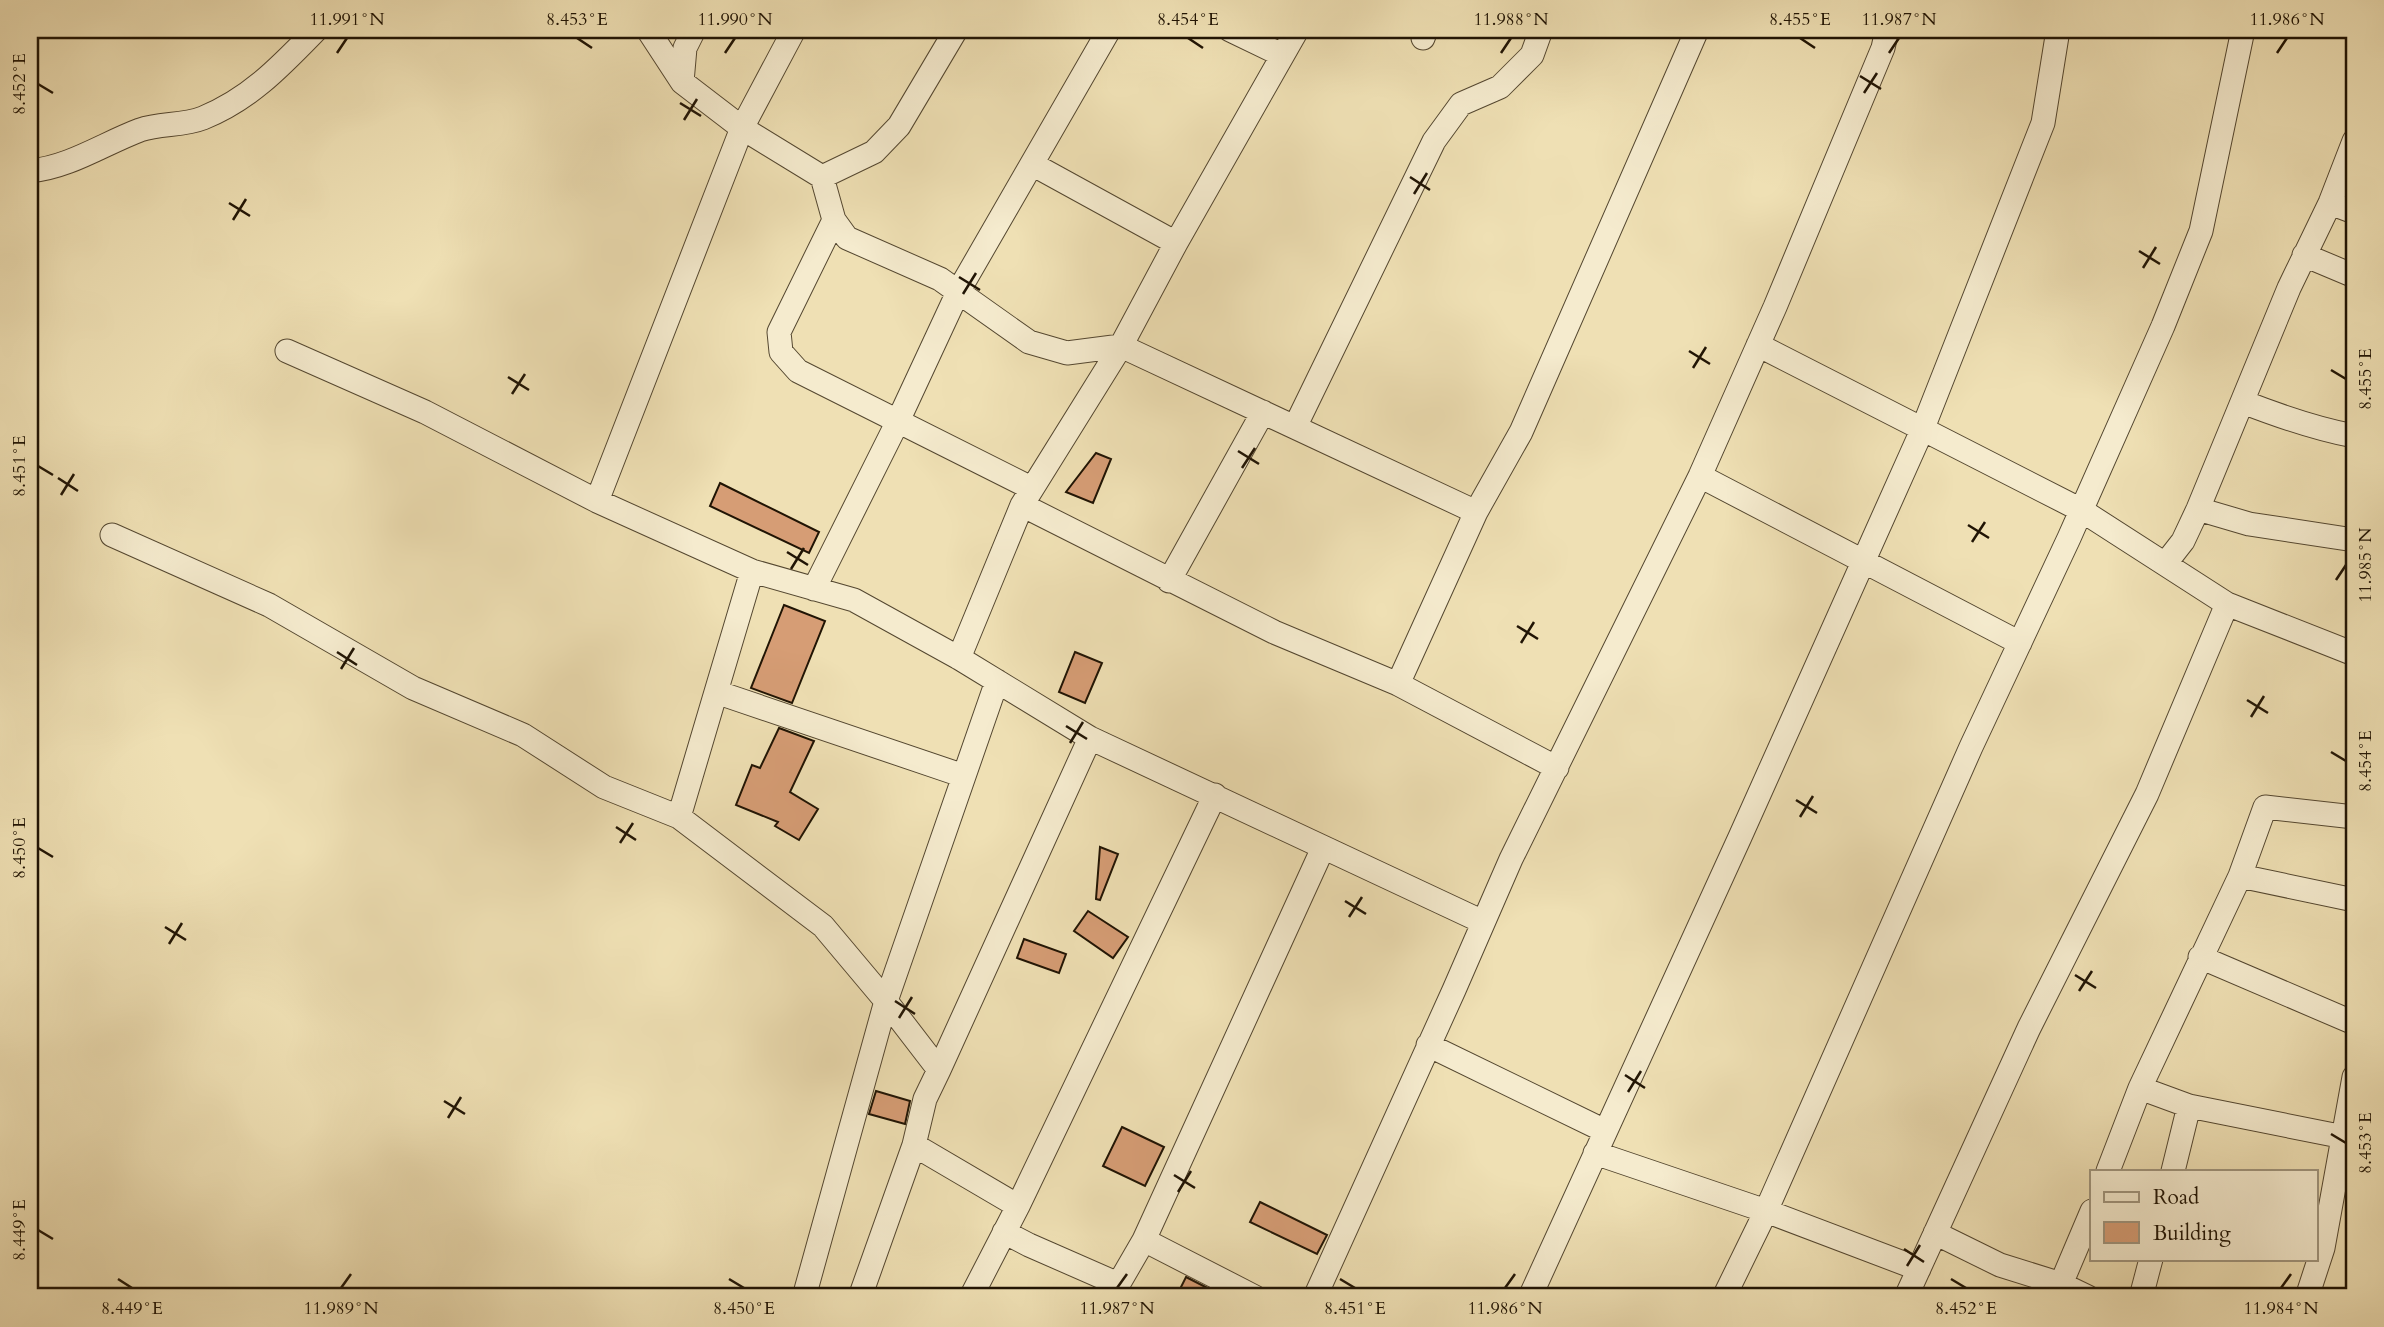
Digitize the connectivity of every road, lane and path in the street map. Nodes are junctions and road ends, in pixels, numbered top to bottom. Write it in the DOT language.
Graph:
graph roads {
  1 [pos="316,30"];
  2 [pos="648,30"];
  3 [pos="694,30"];
  4 [pos="794,30"];
  5 [pos="956,30"];
  6 [pos="1109,30"];
  7 [pos="1230,30"];
  8 [pos="1297,30"];
  9 [pos="1541,30"];
  10 [pos="1697,30"];
  11 [pos="1887,30"];
  12 [pos="2059,30"];
  13 [pos="2243,30"];
  14 [pos="1282,55"];
  15 [pos="682,82"];
  16 [pos="742,128"];
  17 [pos="2354,141"];
  18 [pos="1032,164"];
  19 [pos="30,171"];
  20 [pos="822,177"];
  21 [pos="2330,203"];
  22 [pos="2354,212"];
  23 [pos="834,219"];
  24 [pos="1176,243"];
  25 [pos="2304,255"];
  26 [pos="2354,276"];
  27 [pos="958,292"];
  28 [pos="1758,345"];
  29 [pos="1121,346"];
  30 [pos="288,351"];
  31 [pos="2243,402"];
  32 [pos="1263,412"];
  33 [pos="898,421"];
  34 [pos="1295,427"];
  35 [pos="1923,428"];
  36 [pos="2354,436"];
  37 [pos="1700,476"];
  38 [pos="1027,497"];
  39 [pos="597,501"];
  40 [pos="2198,509"];
  41 [pos="2081,510"];
  42 [pos="1476,512"];
  43 [pos="112,535"];
  44 [pos="2354,540"];
  45 [pos="1863,562"];
  46 [pos="2165,564"];
  47 [pos="751,571"];
  48 [pos="1169,581"];
  49 [pos="814,589"];
  50 [pos="2227,604"];
  51 [pos="2020,643"];
  52 [pos="2354,654"];
  53 [pos="958,658"];
  54 [pos="997,681"];
  55 [pos="1398,684"];
  56 [pos="716,692"];
  57 [pos="1090,738"];
  58 [pos="1557,768"];
  59 [pos="964,776"];
  60 [pos="1215,795"];
  61 [pos="679,817"];
  62 [pos="2354,817"];
  63 [pos="1323,848"];
  64 [pos="2240,876"];
  65 [pos="2354,900"];
  66 [pos="1483,922"];
  67 [pos="2200,957"];
  68 [pos="886,1001"];
  69 [pos="2354,1023"];
  70 [pos="1428,1045"];
  71 [pos="939,1070"];
  72 [pos="2354,1077"];
  73 [pos="2140,1088"];
  74 [pos="2189,1105"];
  75 [pos="2351,1112"];
  76 [pos="1605,1131"];
  77 [pos="2344,1137"];
  78 [pos="914,1145"];
  79 [pos="1595,1153"];
  80 [pos="2108,1170"];
  81 [pos="2173,1170"];
  82 [pos="1018,1206"];
  83 [pos="1766,1211"];
  84 [pos="2090,1215"];
  85 [pos="1004,1232"];
  86 [pos="1936,1233"];
  87 [pos="1144,1240"];
  88 [pos="2151,1260"];
  89 [pos="1919,1269"];
  90 [pos="2051,1287"];
  91 [pos="1115,1291"];
  92 [pos="804,1297"];
  93 [pos="860,1297"];
  94 [pos="971,1297"];
  95 [pos="1255,1297"];
  96 [pos="1315,1297"];
  97 [pos="1530,1297"];
  98 [pos="1724,1297"];
  99 [pos="1906,1297"];
  100 [pos="2088,1297"];
  101 [pos="2141,1297"];
  102 [pos="2307,1297"];
  1 -- 19 [label="street"];
  2 -- 15 [label="street"];
  3 -- 15 [label="street"];
  4 -- 16 [label="street"];
  5 -- 20 [label="street"];
  6 -- 18 [label="street"];
  7 -- 14 [label="street"];
  8 -- 14 [label="street"];
  9 -- 34 [label="street"];
  10 -- 42 [label="street"];
  11 -- 28 [label="street"];
  12 -- 35 [label="street"];
  13 -- 41 [label="street"];
  14 -- 24 [label="street"];
  15 -- 16 [label="street"];
  16 -- 20 [label="street"];
  16 -- 39 [label="street"];
  17 -- 21 [label="street"];
  18 -- 24 [label="street"];
  18 -- 27 [label="street"];
  20 -- 23 [label="street"];
  21 -- 22 [label="street"];
  21 -- 25 [label="street"];
  23 -- 27 [label="street"];
  23 -- 33 [label="street"];
  24 -- 29 [label="street"];
  25 -- 26 [label="street"];
  25 -- 31 [label="street"];
  27 -- 29 [label="street"];
  27 -- 33 [label="street"];
  28 -- 35 [label="street"];
  28 -- 37 [label="street"];
  29 -- 32 [label="street"];
  29 -- 38 [label="street"];
  30 -- 39 [label="street"];
  31 -- 36 [label="street"];
  31 -- 40 [label="street"];
  32 -- 34 [label="street"];
  32 -- 48 [label="street"];
  33 -- 38 [label="street"];
  33 -- 49 [label="street"];
  34 -- 42 [label="street"];
  35 -- 41 [label="street"];
  35 -- 45 [label="street"];
  37 -- 45 [label="street"];
  37 -- 58 [label="street"];
  38 -- 48 [label="street"];
  38 -- 53 [label="street"];
  39 -- 47 [label="street"];
  40 -- 44 [label="street"];
  40 -- 46 [label="street"];
  41 -- 46 [label="street"];
  41 -- 51 [label="street"];
  42 -- 55 [label="street"];
  43 -- 61 [label="street"];
  45 -- 51 [label="street"];
  45 -- 76 [label="street"];
  46 -- 50 [label="street"];
  47 -- 49 [label="street"];
  47 -- 56 [label="street"];
  48 -- 55 [label="street"];
  49 -- 53 [label="street"];
  50 -- 52 [label="street"];
  50 -- 86 [label="street"];
  51 -- 83 [label="street"];
  53 -- 54 [label="street"];
  54 -- 57 [label="street"];
  54 -- 59 [label="street"];
  55 -- 58 [label="street"];
  56 -- 59 [label="street"];
  56 -- 61 [label="street"];
  57 -- 60 [label="street"];
  57 -- 71 [label="street"];
  58 -- 66 [label="street"];
  59 -- 68 [label="street"];
  60 -- 63 [label="street"];
  60 -- 82 [label="street"];
  61 -- 68 [label="street"];
  62 -- 64 [label="street"];
  63 -- 66 [label="street"];
  63 -- 87 [label="street"];
  64 -- 65 [label="street"];
  64 -- 67 [label="street"];
  66 -- 70 [label="street"];
  67 -- 69 [label="street"];
  67 -- 73 [label="street"];
  68 -- 71 [label="street"];
  68 -- 92 [label="street"];
  70 -- 76 [label="street"];
  70 -- 96 [label="street"];
  71 -- 78 [label="street"];
  72 -- 75 [label="street"];
  73 -- 74 [label="street"];
  73 -- 80 [label="street"];
  74 -- 77 [label="street"];
  74 -- 81 [label="street"];
  75 -- 77 [label="street"];
  76 -- 79 [label="street"];
  77 -- 102 [label="street"];
  78 -- 82 [label="street"];
  78 -- 93 [label="street"];
  79 -- 83 [label="street"];
  79 -- 97 [label="street"];
  82 -- 85 [label="street"];
  83 -- 89 [label="street"];
  83 -- 98 [label="street"];
  84 -- 90 [label="street"];
  85 -- 91 [label="street"];
  85 -- 94 [label="street"];
  86 -- 89 [label="street"];
  86 -- 90 [label="street"];
  87 -- 91 [label="street"];
  87 -- 95 [label="street"];
  88 -- 101 [label="street"];
  89 -- 99 [label="street"];
  90 -- 100 [label="street"];
}
